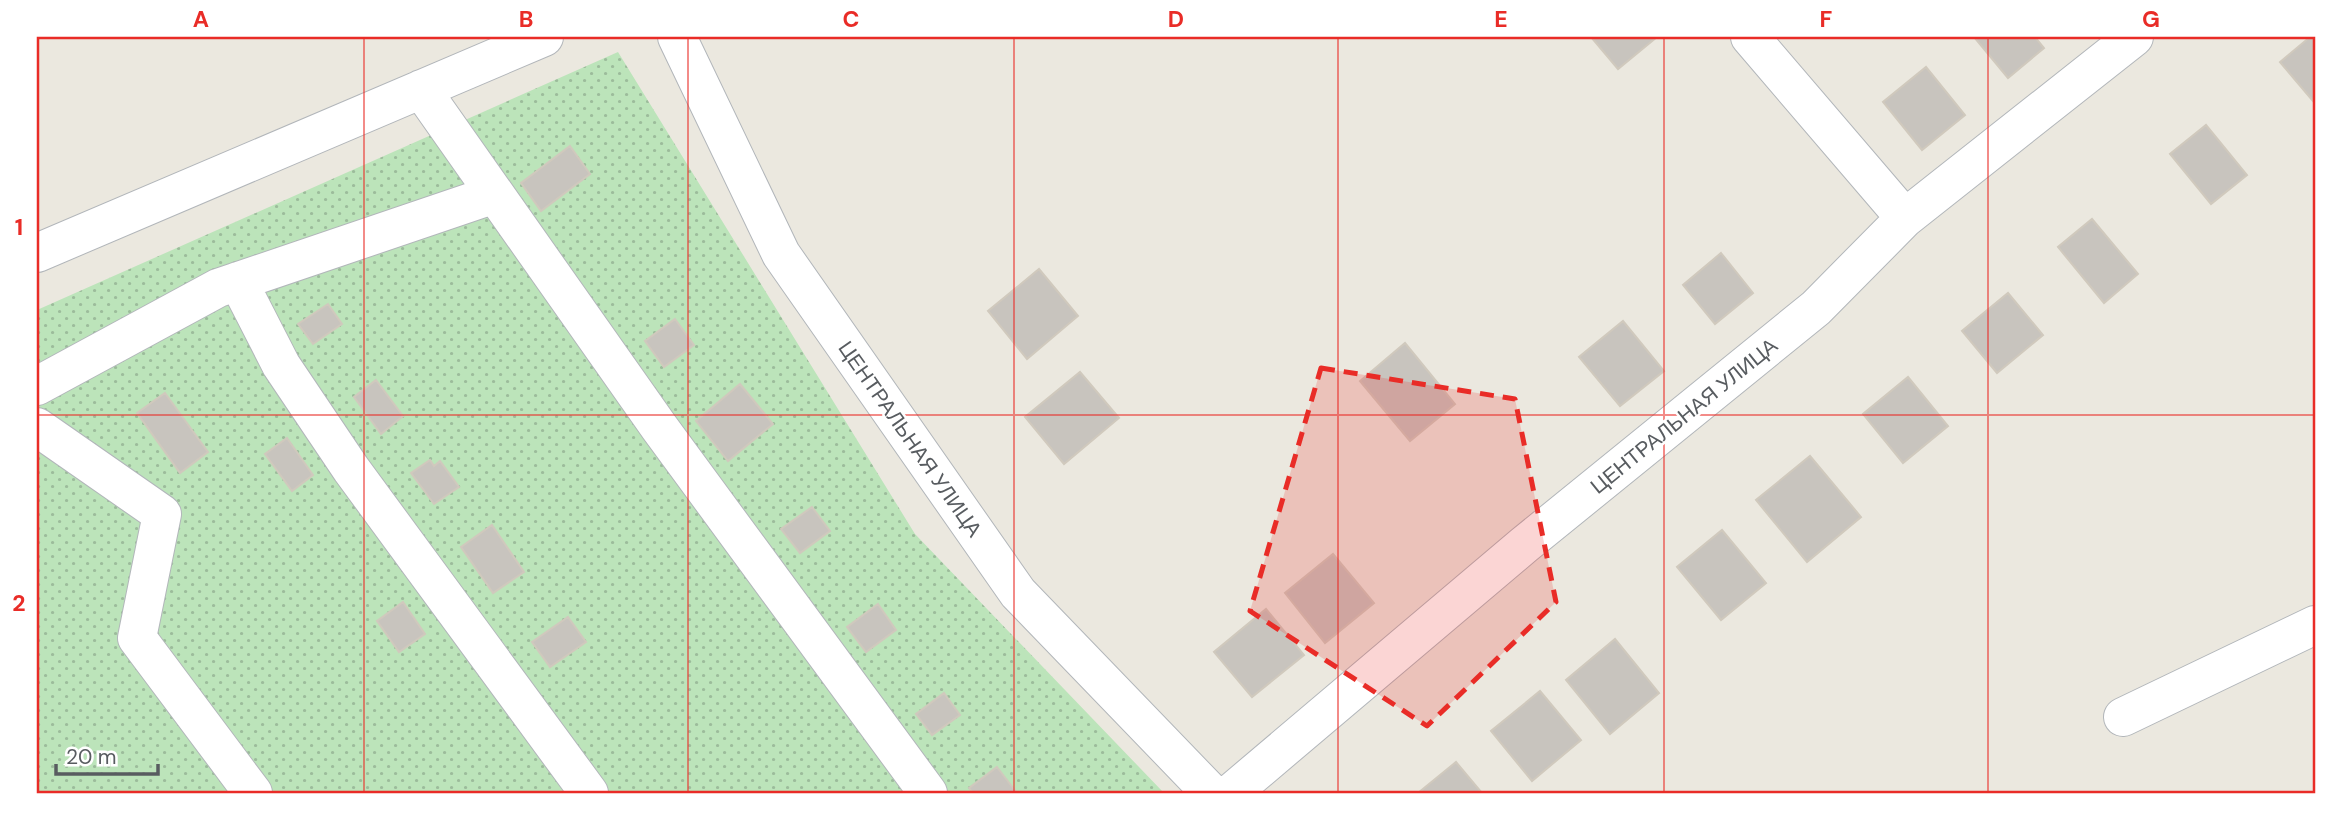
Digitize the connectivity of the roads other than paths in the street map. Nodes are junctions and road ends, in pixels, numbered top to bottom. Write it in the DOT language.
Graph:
graph roads {
  1 [pos="544,37"];
  2 [pos="677,37"];
  3 [pos="1750,37"];
  4 [pos="2134,37"];
  5 [pos="421,89"];
  6 [pos="495,194"];
  7 [pos="1905,218"];
  8 [pos="37,253"];
  9 [pos="238,281"];
  10 [pos="37,386"];
  11 [pos="37,427"];
  12 [pos="2315,625"];
  13 [pos="2123,718"];
  14 [pos="253,793"];
  15 [pos="589,793"];
  16 [pos="928,793"];
  17 [pos="1211,793"];
  18 [pos="1231,793"];
  1 -- 5 [label="street"];
  2 -- 17 [label="street, ЦЕНТРАЛЬНАЯ УЛИЦА"];
  3 -- 7 [label="street"];
  4 -- 7 [label="street, ЦЕНТРАЛЬНАЯ УЛИЦА"];
  5 -- 6 [label="street"];
  5 -- 8 [label="street"];
  6 -- 9 [label="street"];
  6 -- 16 [label="street"];
  7 -- 18 [label="street, ЦЕНТРАЛЬНАЯ УЛИЦА"];
  9 -- 10 [label="street"];
  9 -- 15 [label="street"];
  11 -- 14 [label="street"];
  12 -- 13 [label="street"];
}
